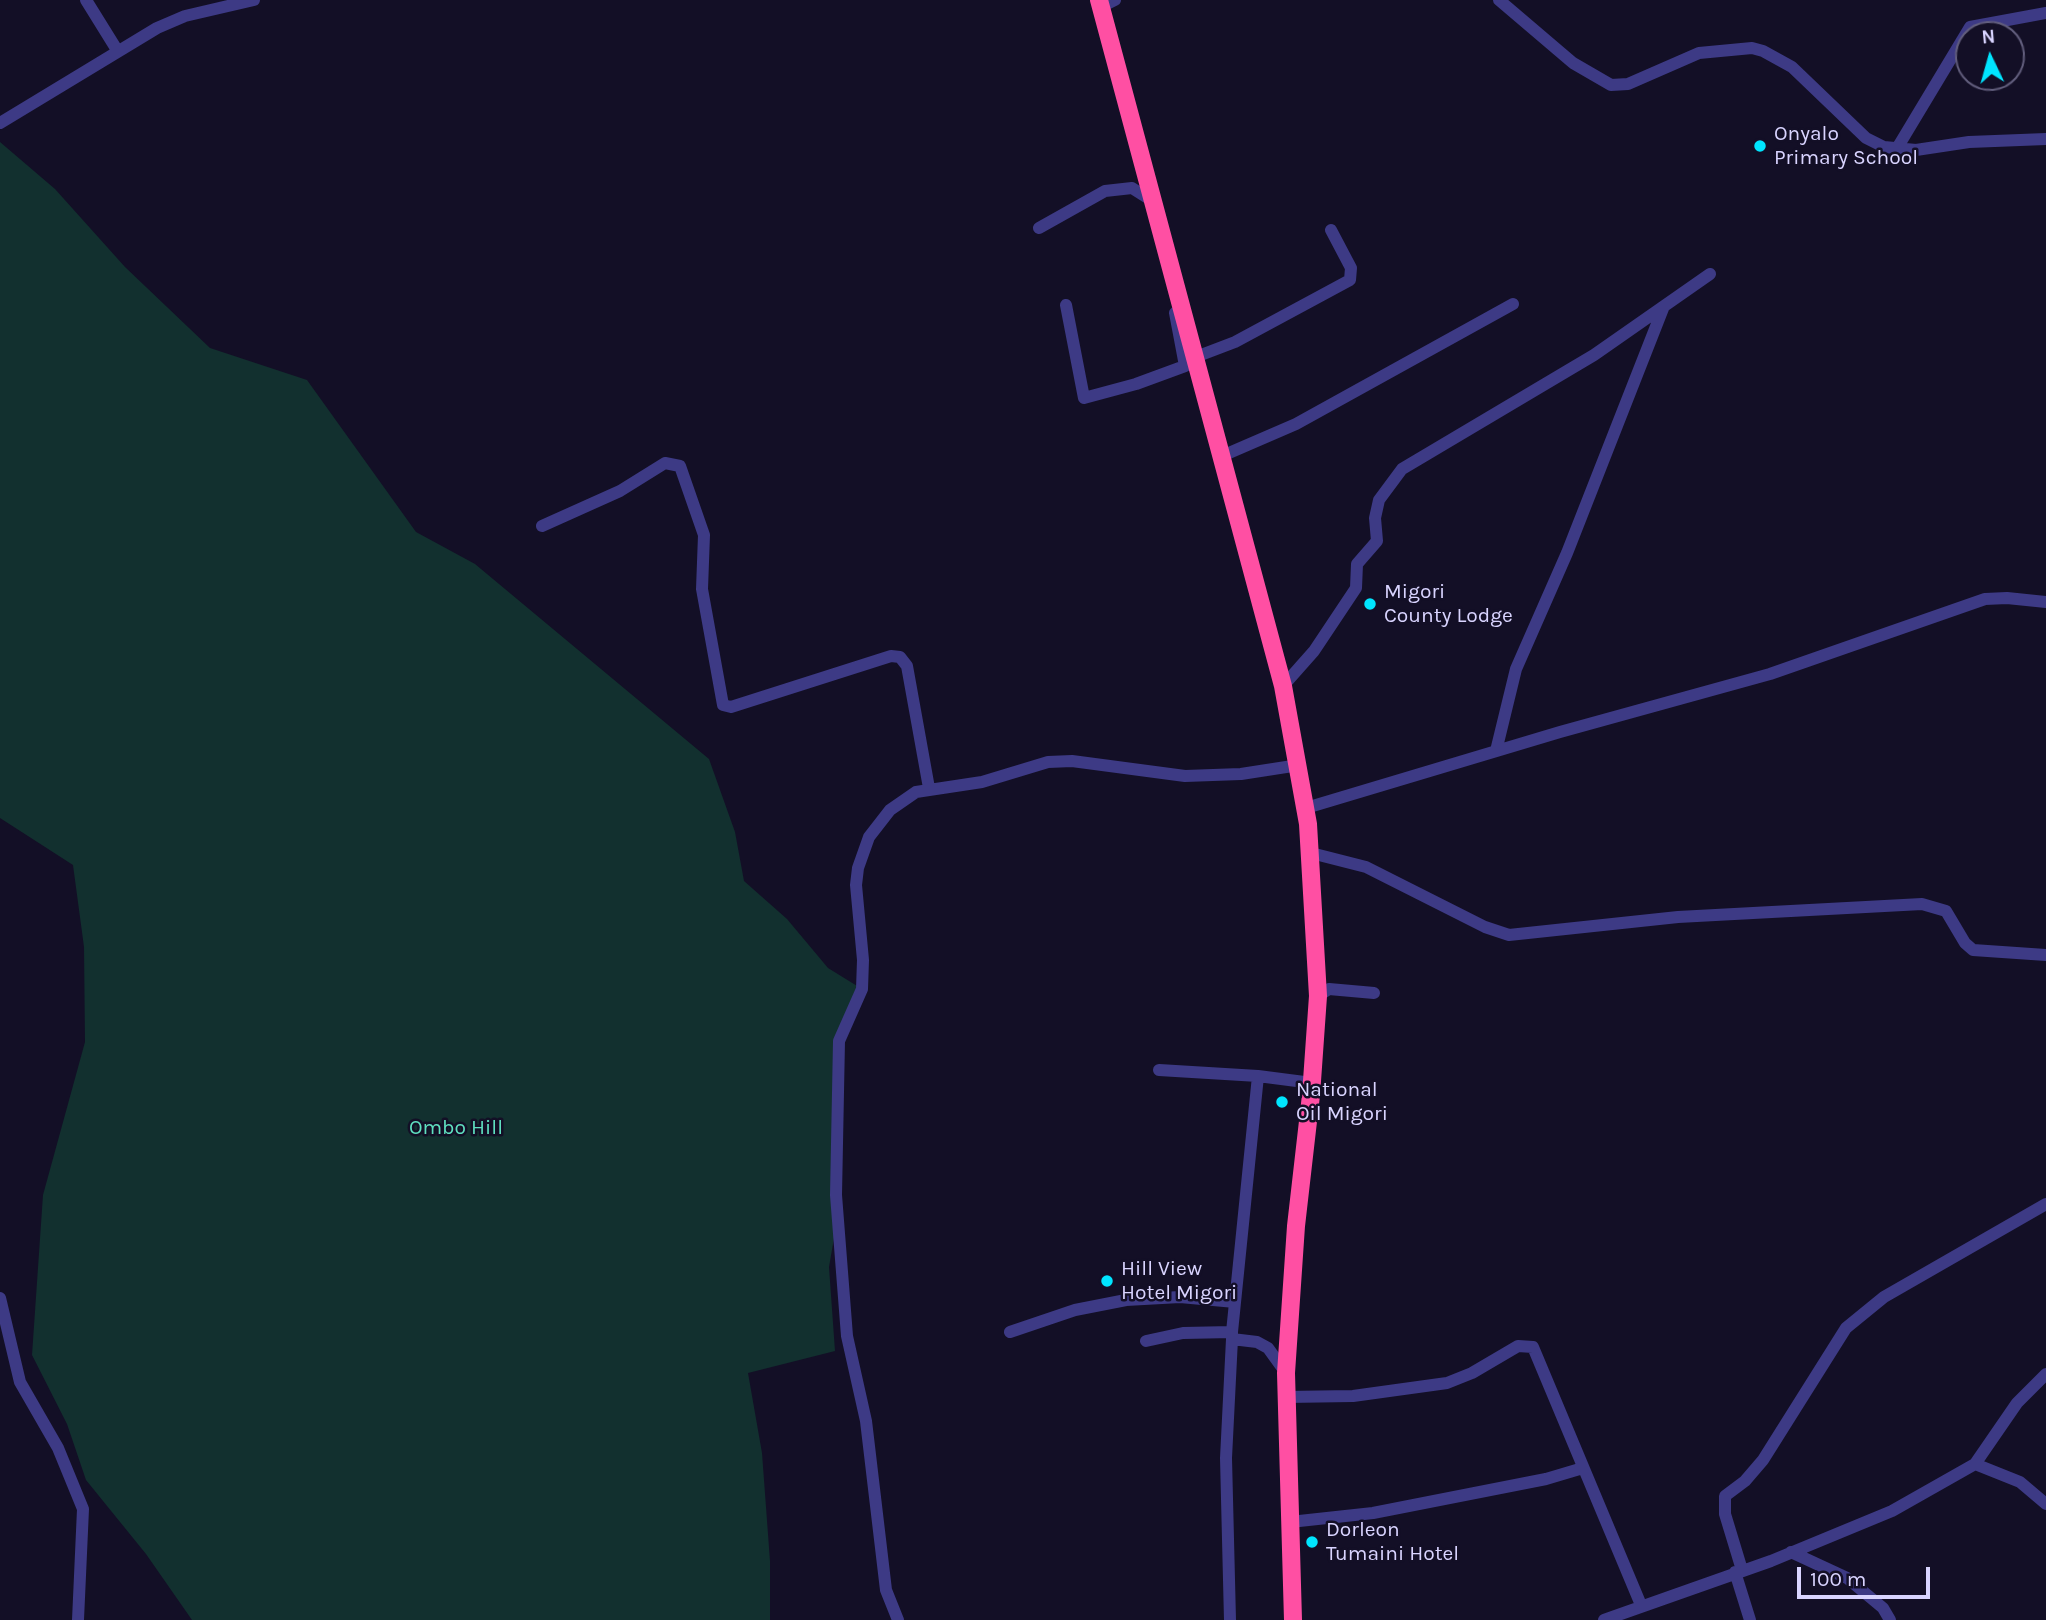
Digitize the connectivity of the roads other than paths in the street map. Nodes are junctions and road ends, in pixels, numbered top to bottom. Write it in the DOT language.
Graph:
graph roads {
  1 [pos="86,0"];
  2 [pos="254,0"];
  3 [pos="1499,0"];
  4 [pos="1105,2"];
  5 [pos="2046,13"];
  6 [pos="117,50"];
  7 [pos="0,123"];
  8 [pos="2046,139"];
  9 [pos="1896,150"];
  10 [pos="1154,202"];
  11 [pos="1039,228"];
  12 [pos="1331,230"];
  13 [pos="1710,274"];
  14 [pos="1513,304"];
  15 [pos="1066,305"];
  16 [pos="1665,305"];
  17 [pos="1193,358"];
  18 [pos="1222,456"];
  19 [pos="542,526"];
  20 [pos="2046,603"];
  21 [pos="1283,686"];
  22 [pos="1496,751"];
  23 [pos="1299,765"];
  24 [pos="929,788"];
  25 [pos="1307,808"];
  26 [pos="1311,853"];
  27 [pos="2046,955"];
  28 [pos="1374,993"];
  29 [pos="1318,996"];
  30 [pos="1159,1070"];
  31 [pos="1258,1076"];
  32 [pos="1312,1083"];
  33 [pos="2046,1204"];
  34 [pos="0,1298"];
  35 [pos="1235,1302"];
  36 [pos="1010,1332"];
  37 [pos="1232,1335"];
  38 [pos="1146,1341"];
  39 [pos="1286,1373"];
  40 [pos="2046,1374"];
  41 [pos="1286,1397"];
  42 [pos="1975,1464"];
  43 [pos="1583,1468"];
  44 [pos="2046,1504"];
  45 [pos="1290,1522"];
  46 [pos="1791,1552"];
  47 [pos="1739,1571"];
  48 [pos="1641,1605"];
  49 [pos="78,1620"];
  50 [pos="898,1620"];
  51 [pos="1230,1620"];
  52 [pos="1293,1620"];
  53 [pos="1604,1620"];
  54 [pos="1750,1620"];
  55 [pos="1891,1620"];
  1 -- 6 [label="street"];
  2 -- 6 [label="street"];
  3 -- 9 [label="street"];
  4 -- 10 [label="highway"];
  5 -- 9 [label="street"];
  6 -- 7 [label="street"];
  8 -- 9 [label="street"];
  10 -- 11 [label="street"];
  10 -- 15 [label="street"];
  10 -- 17 [label="highway"];
  12 -- 17 [label="street"];
  13 -- 16 [label="street"];
  14 -- 18 [label="street"];
  16 -- 21 [label="street"];
  16 -- 22 [label="street"];
  17 -- 18 [label="highway"];
  18 -- 21 [label="highway"];
  19 -- 24 [label="street"];
  20 -- 22 [label="street"];
  21 -- 23 [label="highway"];
  22 -- 25 [label="street"];
  23 -- 24 [label="street"];
  23 -- 25 [label="highway"];
  24 -- 50 [label="street"];
  25 -- 26 [label="highway"];
  26 -- 27 [label="street"];
  26 -- 29 [label="highway"];
  28 -- 29 [label="street"];
  29 -- 32 [label="highway"];
  30 -- 31 [label="street"];
  31 -- 32 [label="street"];
  31 -- 35 [label="street"];
  32 -- 39 [label="highway"];
  33 -- 47 [label="street"];
  34 -- 49 [label="street"];
  35 -- 36 [label="street"];
  35 -- 37 [label="street"];
  37 -- 38 [label="street"];
  37 -- 39 [label="street"];
  37 -- 51 [label="street"];
  39 -- 41 [label="highway"];
  40 -- 42 [label="street"];
  41 -- 43 [label="street"];
  41 -- 45 [label="highway"];
  42 -- 44 [label="street"];
  42 -- 46 [label="street"];
  43 -- 45 [label="street"];
  43 -- 48 [label="street"];
  45 -- 52 [label="highway"];
  46 -- 47 [label="street"];
  46 -- 55 [label="street"];
  47 -- 48 [label="street"];
  47 -- 54 [label="street"];
  48 -- 53 [label="street"];
}
